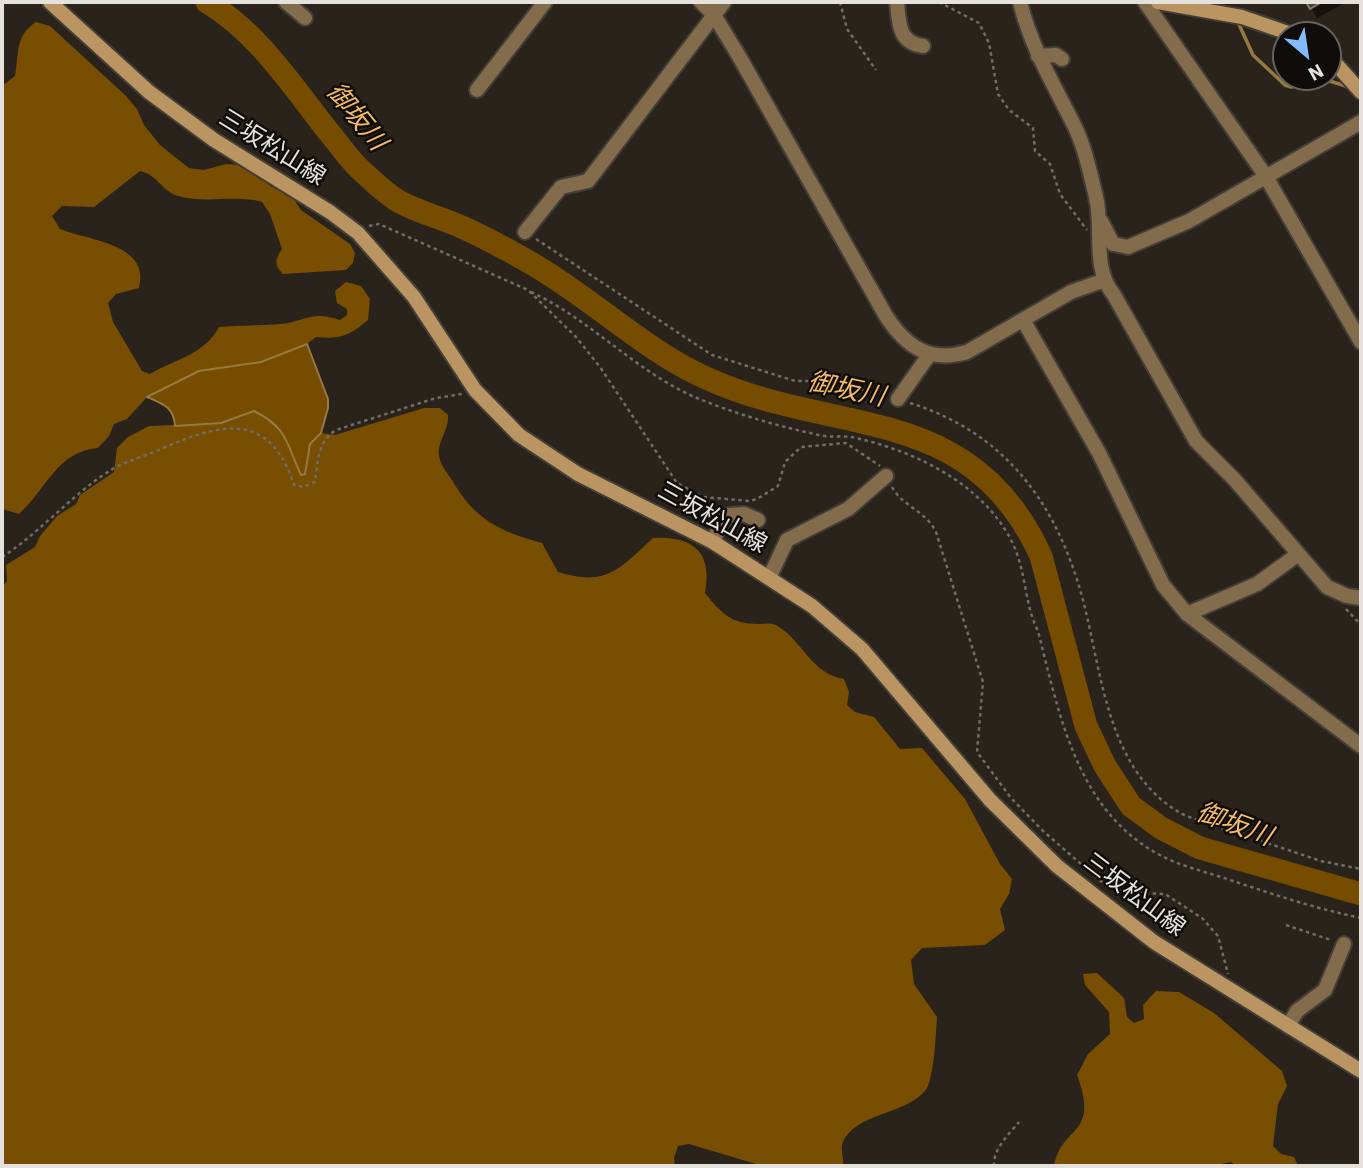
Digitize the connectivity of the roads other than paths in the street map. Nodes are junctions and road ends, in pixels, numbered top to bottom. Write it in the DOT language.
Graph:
graph roads {
  1 [pos="50,2"];
  2 [pos="545,2"];
  3 [pos="701,2"];
  4 [pos="724,2"];
  5 [pos="897,2"];
  6 [pos="1020,2"];
  7 [pos="1145,2"];
  8 [pos="1157,2"];
  9 [pos="714,15"];
  10 [pos="1272,27"];
  11 [pos="923,46"];
  12 [pos="1038,56"];
  13 [pos="1062,59"];
  14 [pos="1342,71"];
  15 [pos="478,90"];
  16 [pos="1361,92"];
  17 [pos="1361,122"];
  18 [pos="1265,175"];
  19 [pos="1100,220"];
  20 [pos="524,232"];
  21 [pos="1102,281"];
  22 [pos="1023,320"];
  23 [pos="1361,342"];
  24 [pos="929,355"];
  25 [pos="898,399"];
  26 [pos="886,476"];
  27 [pos="758,520"];
  28 [pos="713,542"];
  29 [pos="1297,555"];
  30 [pos="769,576"];
  31 [pos="1361,598"];
  32 [pos="1187,614"];
  33 [pos="1361,746"];
  34 [pos="1343,944"];
  35 [pos="1288,1026"];
  36 [pos="1361,1071"];
  1 -- 28 [label="main road, 三坂松山線"];
  2 -- 15 [label="street"];
  3 -- 9 [label="street"];
  4 -- 9 [label="street"];
  5 -- 11 [label="street"];
  6 -- 12 [label="street"];
  7 -- 18 [label="street"];
  8 -- 10 [label="main road"];
  9 -- 20 [label="street"];
  9 -- 24 [label="street"];
  12 -- 13 [label="street"];
  12 -- 19 [label="street"];
  14 -- 16 [label="main road"];
  17 -- 18 [label="street"];
  18 -- 19 [label="street"];
  18 -- 23 [label="street"];
  19 -- 21 [label="street"];
  21 -- 22 [label="street"];
  21 -- 29 [label="street"];
  22 -- 24 [label="street"];
  22 -- 32 [label="street"];
  24 -- 25 [label="street"];
  26 -- 30 [label="street"];
  27 -- 28 [label="street"];
  28 -- 30 [label="main road, 三坂松山線"];
  29 -- 31 [label="street"];
  29 -- 32 [label="street"];
  30 -- 35 [label="main road, 三坂松山線"];
  32 -- 33 [label="street"];
  34 -- 35 [label="street"];
  35 -- 36 [label="main road, 三坂松山線"];
}
